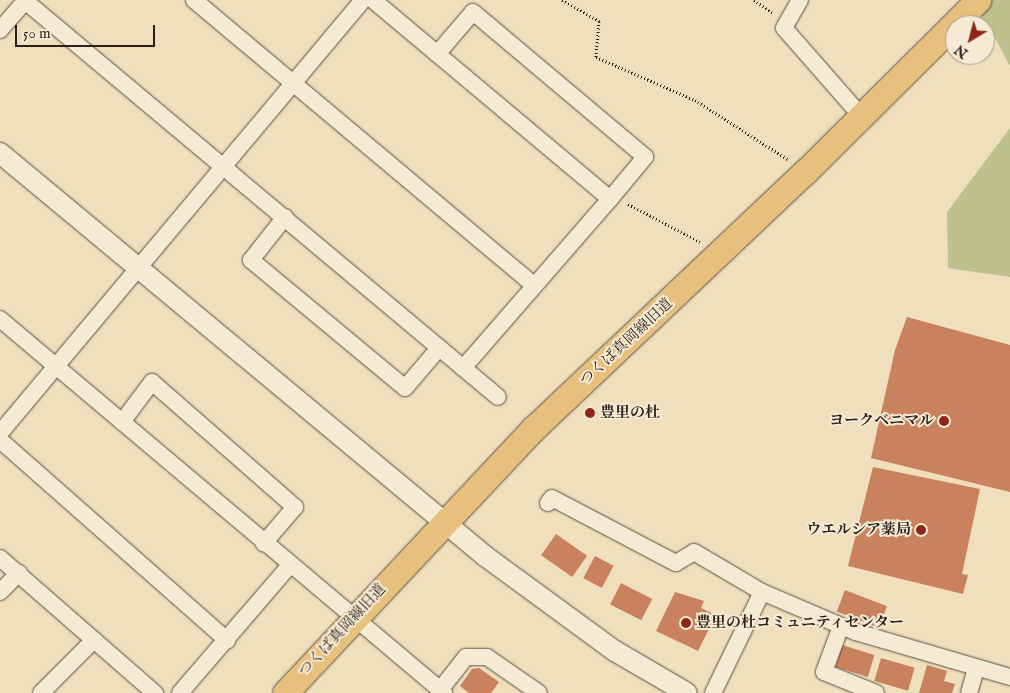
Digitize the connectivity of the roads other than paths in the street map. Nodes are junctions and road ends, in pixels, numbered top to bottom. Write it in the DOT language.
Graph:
graph roads {
  1 [pos="25,0"];
  2 [pos="194,0"];
  3 [pos="363,0"];
  4 [pos="373,0"];
  5 [pos="800,0"];
  6 [pos="978,0"];
  7 [pos="0,30"];
  8 [pos="437,54"];
  9 [pos="293,83"];
  10 [pos="861,116"];
  11 [pos="0,153"];
  12 [pos="223,165"];
  13 [pos="610,199"];
  14 [pos="284,217"];
  15 [pos="139,268"];
  16 [pos="534,285"];
  17 [pos="0,319"];
  18 [pos="439,348"];
  19 [pos="54,364"];
  20 [pos="463,368"];
  21 [pos="498,397"];
  22 [pos="122,422"];
  23 [pos="0,433"];
  24 [pos="0,440"];
  25 [pos="548,503"];
  26 [pos="443,521"];
  27 [pos="264,543"];
  28 [pos="0,558"];
  29 [pos="290,565"];
  30 [pos="19,573"];
  31 [pos="0,592"];
  32 [pos="762,592"];
  33 [pos="354,619"];
  34 [pos="841,626"];
  35 [pos="94,640"];
  36 [pos="227,640"];
  37 [pos="976,669"];
  38 [pos="1010,677"];
  39 [pos="442,691"];
  40 [pos="41,693"];
  41 [pos="155,693"];
  42 [pos="180,693"];
  43 [pos="284,693"];
  44 [pos="539,693"];
  45 [pos="687,693"];
  46 [pos="713,693"];
  47 [pos="876,693"];
  48 [pos="969,693"];
  1 -- 7 [label="street"];
  1 -- 12 [label="street"];
  2 -- 9 [label="street"];
  3 -- 9 [label="street"];
  4 -- 8 [label="street"];
  5 -- 10 [label="street"];
  6 -- 10 [label="main road, つくば真岡線旧道"];
  8 -- 13 [label="street"];
  8 -- 13 [label="street"];
  9 -- 12 [label="street"];
  9 -- 16 [label="street"];
  10 -- 26 [label="main road, つくば真岡線旧道"];
  11 -- 15 [label="street"];
  12 -- 14 [label="street"];
  12 -- 15 [label="street"];
  13 -- 16 [label="street"];
  14 -- 18 [label="street"];
  14 -- 18 [label="street"];
  15 -- 19 [label="street"];
  15 -- 26 [label="street"];
  16 -- 20 [label="street"];
  17 -- 19 [label="street"];
  18 -- 20 [label="street"];
  19 -- 22 [label="street"];
  19 -- 23 [label="street"];
  20 -- 21 [label="street"];
  22 -- 27 [label="street"];
  22 -- 27 [label="street"];
  24 -- 36 [label="street"];
  25 -- 32 [label="street"];
  26 -- 33 [label="main road, つくば真岡線旧道"];
  26 -- 45 [label="street"];
  27 -- 29 [label="street"];
  28 -- 30 [label="street"];
  29 -- 33 [label="street"];
  29 -- 36 [label="street"];
  30 -- 31 [label="street"];
  30 -- 35 [label="street"];
  32 -- 34 [label="street"];
  32 -- 46 [label="street"];
  33 -- 39 [label="street"];
  33 -- 43 [label="main road, つくば真岡線旧道"];
  34 -- 37 [label="street"];
  34 -- 47 [label="street"];
  35 -- 40 [label="street"];
  35 -- 41 [label="street"];
  36 -- 42 [label="street"];
  37 -- 38 [label="street"];
  37 -- 48 [label="street"];
  39 -- 44 [label="street"];
}
